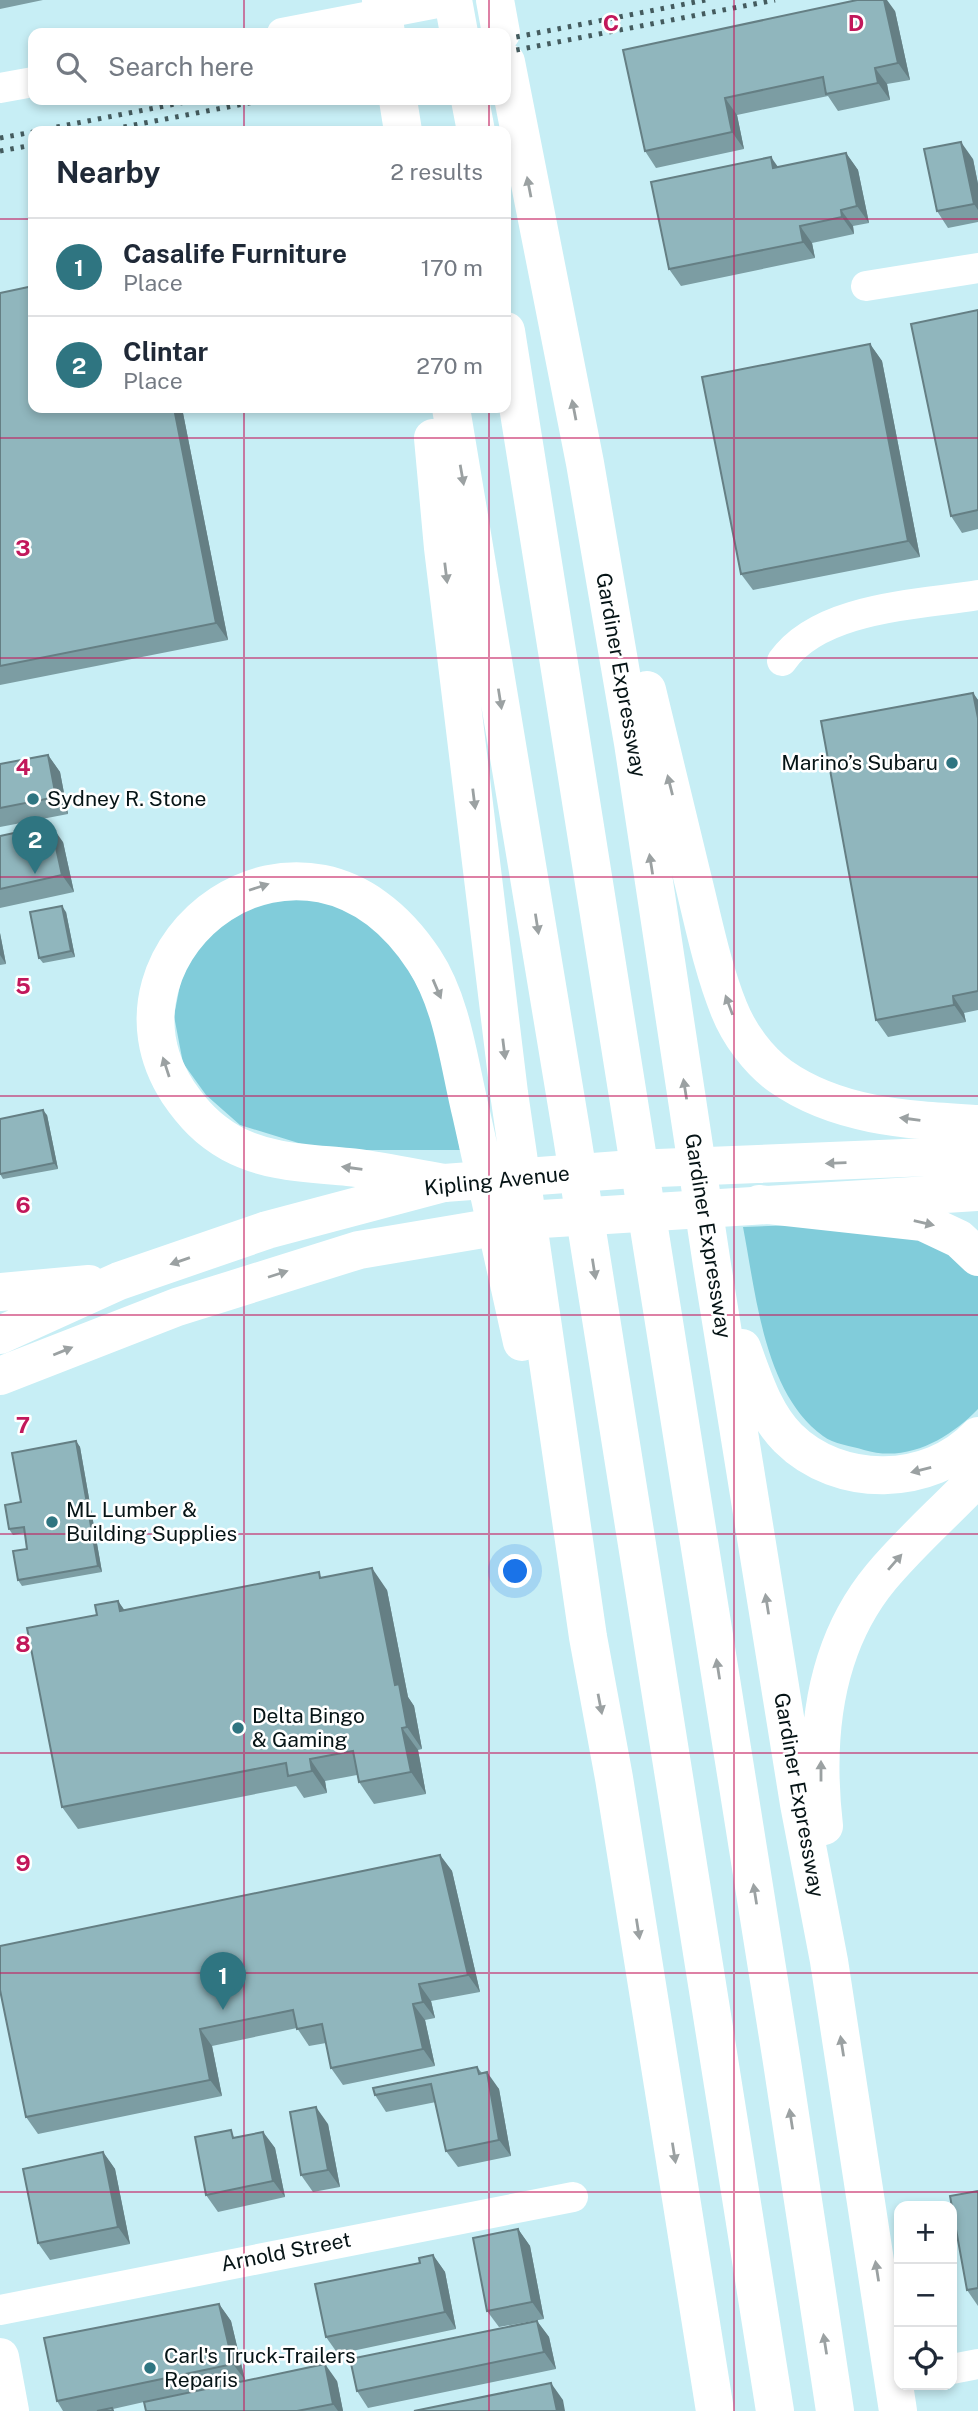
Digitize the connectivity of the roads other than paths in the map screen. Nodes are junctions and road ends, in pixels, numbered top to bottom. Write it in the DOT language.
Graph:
graph roads {
  1 [pos="381,0"];
  2 [pos="453,0"];
  3 [pos="495,0"];
  4 [pos="308,28"];
  5 [pos="385,28"];
  6 [pos="458,28"];
  7 [pos="499,28"];
  8 [pos="28,83"];
  9 [pos="0,88"];
  10 [pos="511,90"];
  11 [pos="399,105"];
  12 [pos="403,126"];
  13 [pos="978,268"];
  14 [pos="866,286"];
  15 [pos="511,362"];
  16 [pos="430,413"];
  17 [pos="452,413"];
  18 [pos="584,463"];
  19 [pos="978,595"];
  20 [pos="782,661"];
  21 [pos="978,1124"];
  22 [pos="978,1155"];
  23 [pos="444,1183"];
  24 [pos="978,1192"];
  25 [pos="759,1203"];
  26 [pos="978,1257"];
  27 [pos="712,1265"];
  28 [pos="119,1281"];
  29 [pos="0,1292"];
  30 [pos="0,1335"];
  31 [pos="0,1376"];
  32 [pos="978,1436"];
  33 [pos="978,1476"];
  34 [pos="588,1637"];
  35 [pos="829,1961"];
  36 [pos="573,2197"];
  37 [pos="0,2311"];
  38 [pos="0,2357"];
  39 [pos="978,2364"];
  40 [pos="957,2368"];
  41 [pos="714,2410"];
  42 [pos="10,2411"];
  43 [pos="775,2411"];
  44 [pos="835,2411"];
  45 [pos="898,2411"];
  1 -- 5 [label="main road"];
  2 -- 4 [label="street"];
  2 -- 6 [label="main road"];
  3 -- 7 [label="main road"];
  8 -- 9 [label="street"];
  18 -- 10 [label="main road, Gardiner Expressway, one-way"];
  11 -- 12 [label="main road"];
  13 -- 14 [label="street"];
  44 -- 15 [label="main road, one-way"];
  16 -- 34 [label="main road, one-way"];
  17 -- 43 [label="main road, one-way"];
  21 -- 18 [label="main road, one-way"];
  27 -- 18 [label="main road, Gardiner Expressway, one-way"];
  19 -- 20 [label="street"];
  22 -- 23 [label="main road, Kipling Avenue, one-way"];
  23 -- 28 [label="main road, Kipling Avenue, one-way"];
  23 -- 34 [label="main road, one-way"];
  24 -- 25 [label="main road, Kipling Avenue"];
  25 -- 26 [label="main road, one-way"];
  31 -- 25 [label="main road, Kipling Avenue, one-way"];
  32 -- 27 [label="main road, one-way"];
  35 -- 27 [label="main road, Gardiner Expressway, one-way"];
  28 -- 29 [label="main road"];
  28 -- 30 [label="main road, Kipling Avenue"];
  35 -- 33 [label="main road, one-way"];
  34 -- 41 [label="main road, one-way"];
  45 -- 35 [label="main road, Gardiner Expressway, one-way"];
  36 -- 37 [label="street, Arnold Street"];
  38 -- 42 [label="main road"];
  39 -- 40 [label="street"];
}
